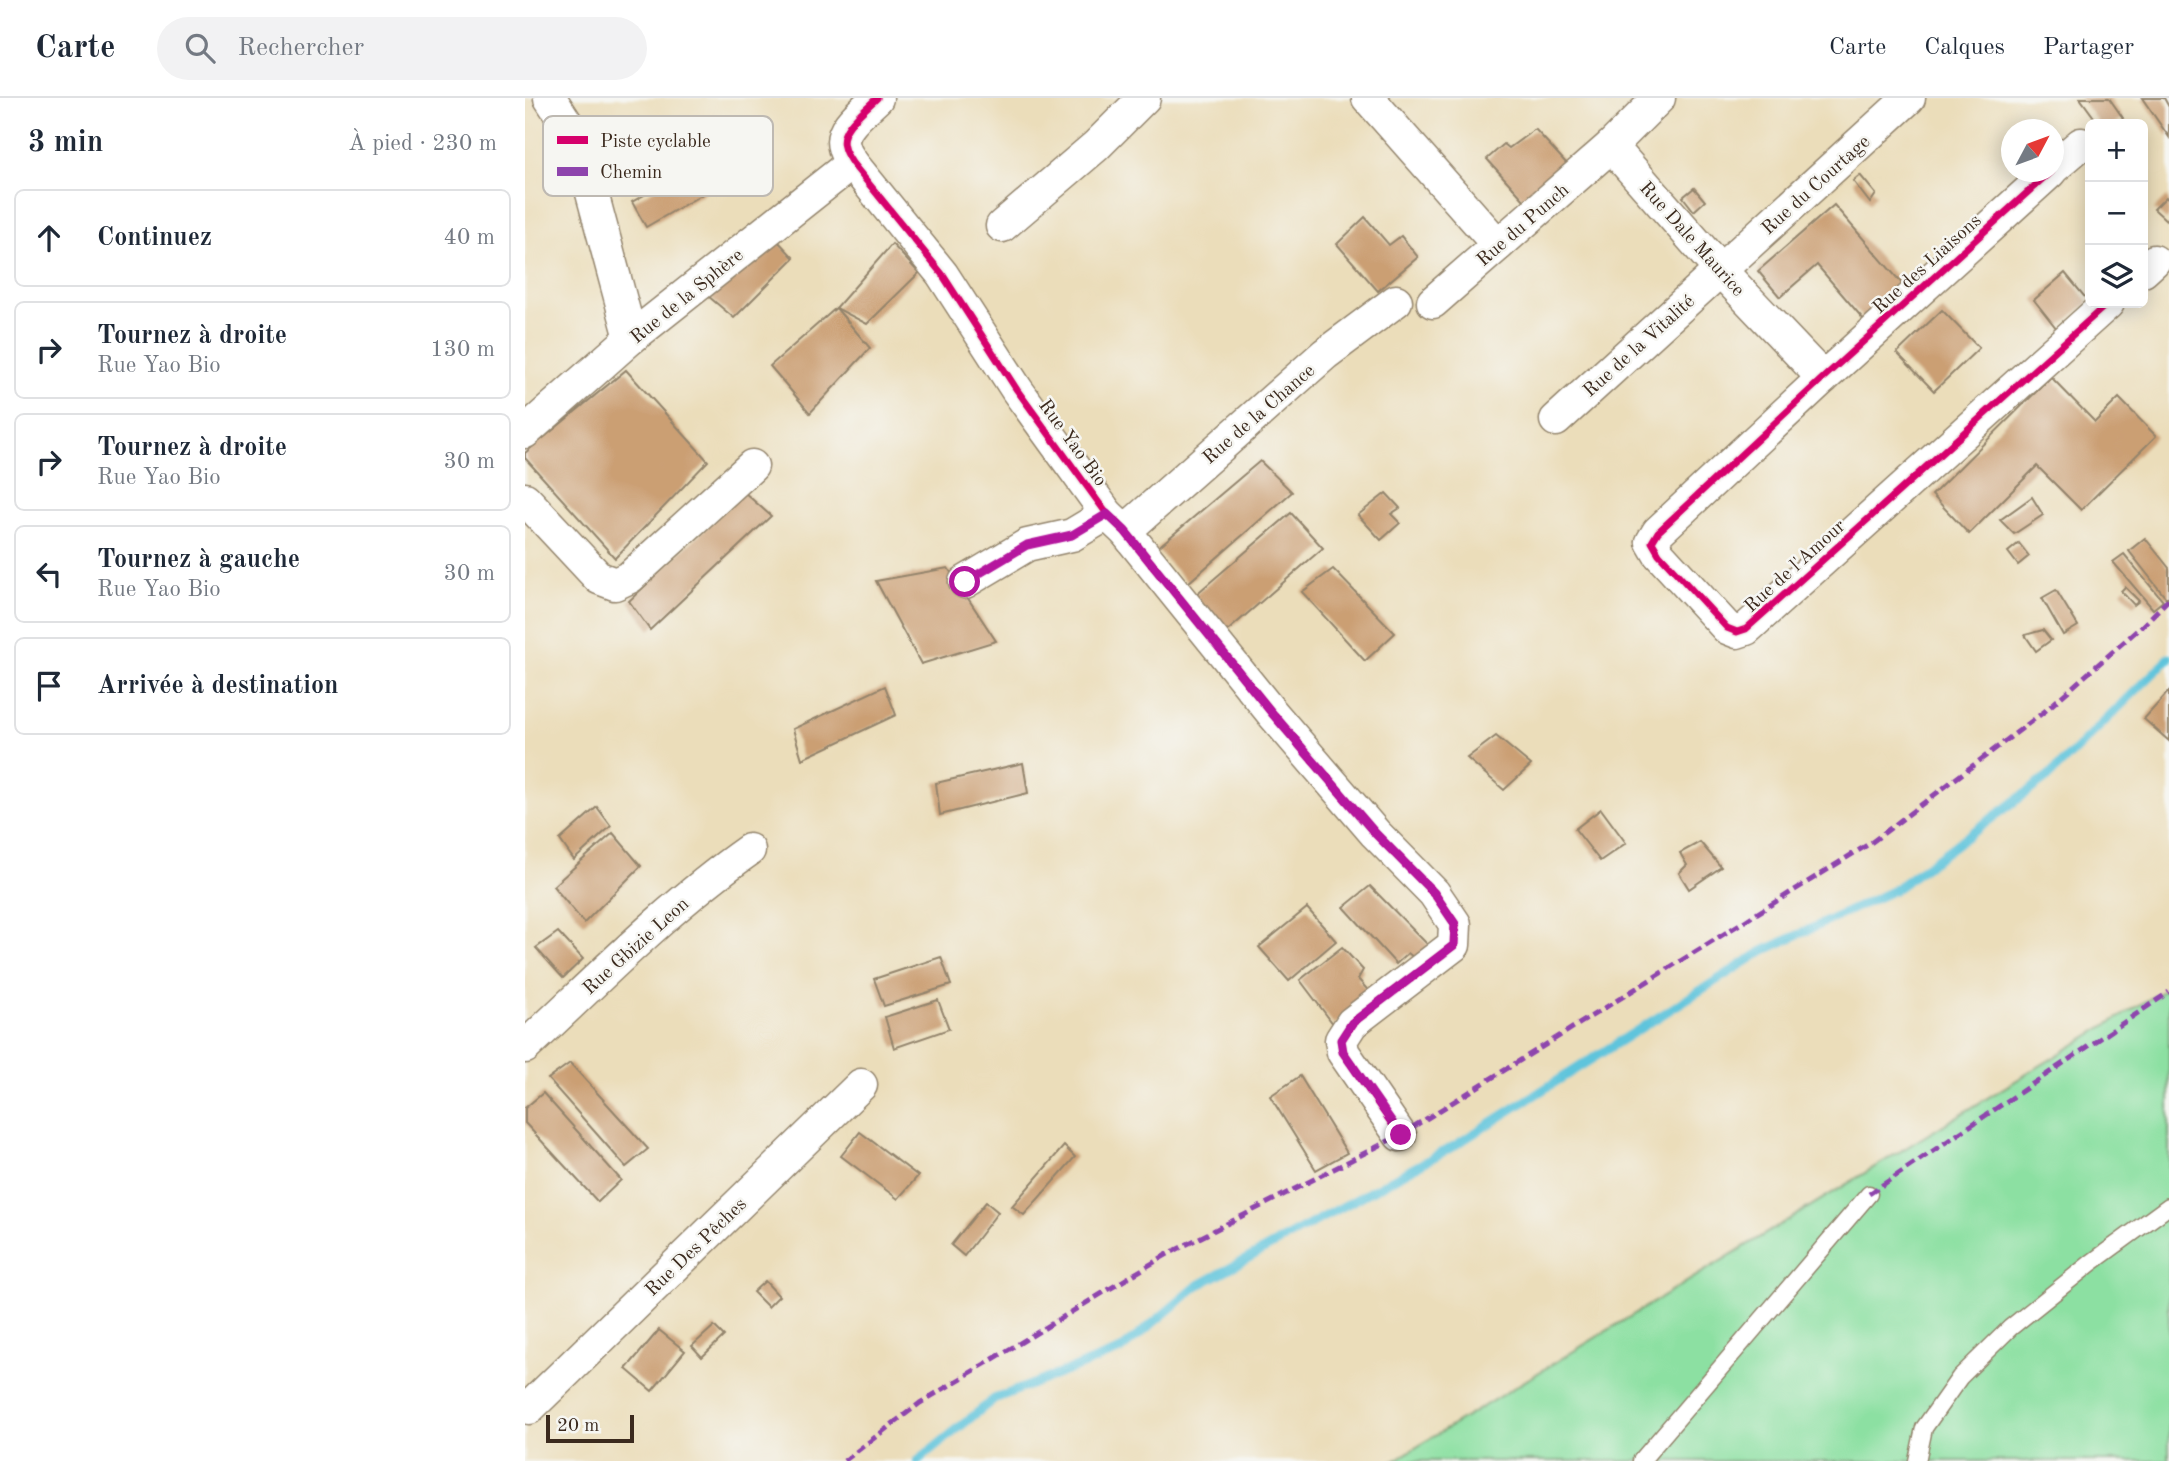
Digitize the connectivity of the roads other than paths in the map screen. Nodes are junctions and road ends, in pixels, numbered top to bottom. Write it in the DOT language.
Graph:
graph roads {
  1 [pos="550,98"];
  2 [pos="877,98"];
  3 [pos="1144,98"];
  4 [pos="1368,98"];
  5 [pos="1909,98"];
  6 [pos="1651,100"];
  7 [pos="562,116"];
  8 [pos="2081,144"];
  9 [pos="1611,146"];
  10 [pos="2064,159"];
  11 [pos="852,163"];
  12 [pos="2039,182"];
  13 [pos="594,196"];
  14 [pos="1002,226"];
  15 [pos="1498,245"];
  16 [pos="1720,270"];
  17 [pos="1396,301"];
  18 [pos="1433,302"];
  19 [pos="2102,308"];
  20 [pos="631,338"];
  21 [pos="1823,378"];
  22 [pos="1556,420"];
  23 [pos="525,432"];
  24 [pos="752,466"];
  25 [pos="525,499"];
  26 [pos="1116,522"];
  27 [pos="965,582"];
  28 [pos="749,850"];
  29 [pos="525,1047"];
  30 [pos="861,1085"];
  31 [pos="1401,1135"];
  32 [pos="1869,1194"];
  33 [pos="2169,1206"];
  34 [pos="526,1407"];
  35 [pos="1641,1461"];
  36 [pos="1917,1461"];
  1 -- 7 [label="street"];
  2 -- 11 [label="street, Rue Yao Bio"];
  3 -- 14 [label="street"];
  4 -- 15 [label="street"];
  5 -- 16 [label="street, Rue du Courtage"];
  6 -- 9 [label="street"];
  8 -- 10 [label="street, Rue des Liaisons"];
  9 -- 15 [label="street, Rue du Punch"];
  9 -- 16 [label="street, Rue Dale Maurice"];
  11 -- 20 [label="street, Rue de la Sphère"];
  11 -- 26 [label="street, Rue Yao Bio"];
  12 -- 21 [label="street, Rue des Liaisons"];
  13 -- 20 [label="street"];
  15 -- 18 [label="street, Rue du Punch"];
  16 -- 21 [label="street, Rue Dale Maurice"];
  16 -- 22 [label="street, Rue de la Vitalité"];
  17 -- 26 [label="street, Rue de la Chance"];
  19 -- 21 [label="street, Rue de l'Amour"];
  20 -- 23 [label="street, Rue de la Sphère"];
  24 -- 25 [label="street"];
  26 -- 27 [label="street, Rue de la Chance"];
  26 -- 31 [label="street, Rue Yao Bio"];
  28 -- 29 [label="street, Rue Gbizie Leon"];
  30 -- 34 [label="street, Rue Des Pêches"];
  32 -- 35 [label="lane"];
  33 -- 36 [label="lane"];
}
